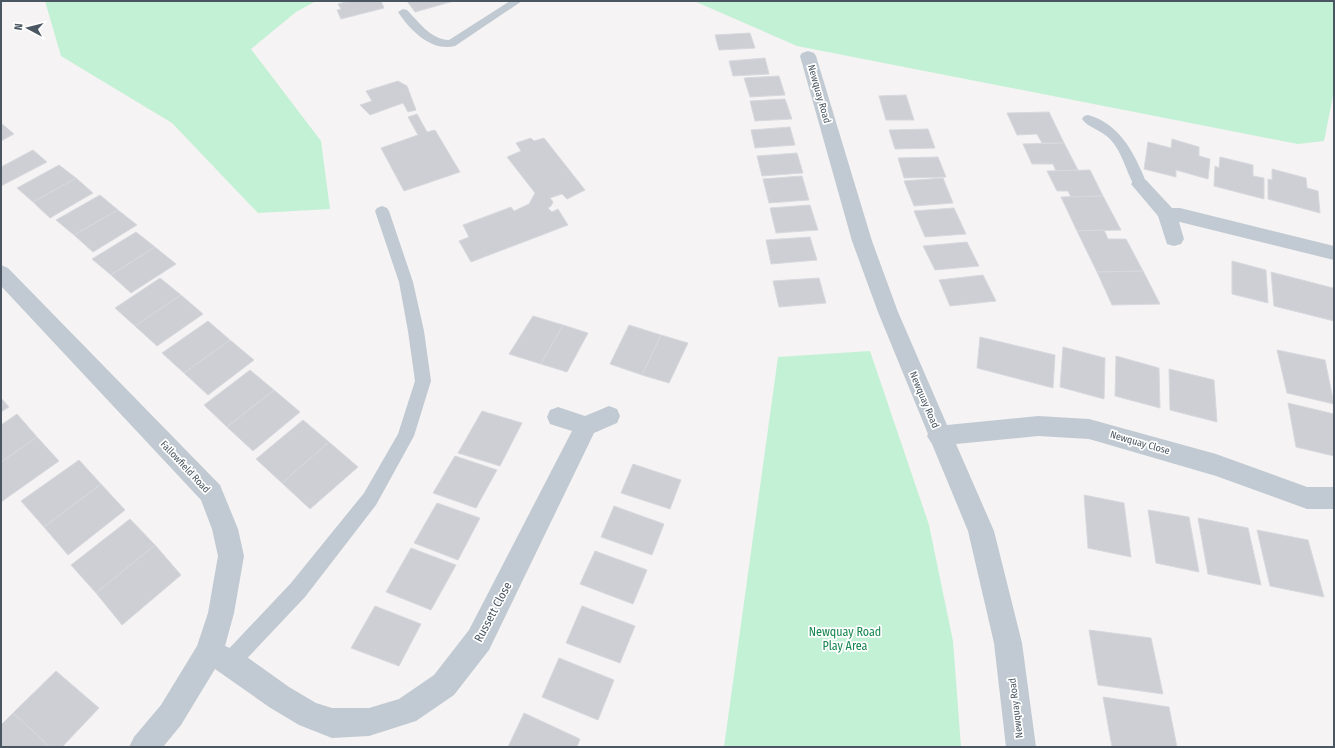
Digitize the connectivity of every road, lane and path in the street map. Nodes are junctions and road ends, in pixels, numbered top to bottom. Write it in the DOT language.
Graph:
graph roads {
  1 [pos="517,1"];
  2 [pos="403,12"];
  3 [pos="808,56"];
  4 [pos="1088,119"];
  5 [pos="1140,184"];
  6 [pos="382,211"];
  7 [pos="1168,214"];
  8 [pos="1174,239"];
  9 [pos="1334,253"];
  10 [pos="1,273"];
  11 [pos="558,417"];
  12 [pos="940,436"];
  13 [pos="1334,498"];
  14 [pos="220,657"];
  15 [pos="144,747"];
  16 [pos="1021,747"];
  1 -- 2 [label="lane"];
  3 -- 12 [label="street, Newquay Road"];
  4 -- 5 [label="lane"];
  5 -- 7 [label="street"];
  6 -- 14 [label="lane"];
  7 -- 8 [label="street"];
  7 -- 9 [label="street"];
  10 -- 14 [label="street, Fallowfield Road"];
  11 -- 14 [label="street, Russett Close"];
  12 -- 13 [label="street, Newquay Close"];
  12 -- 16 [label="street, Newquay Road"];
  14 -- 15 [label="street, Fallowfield Road"];
}
